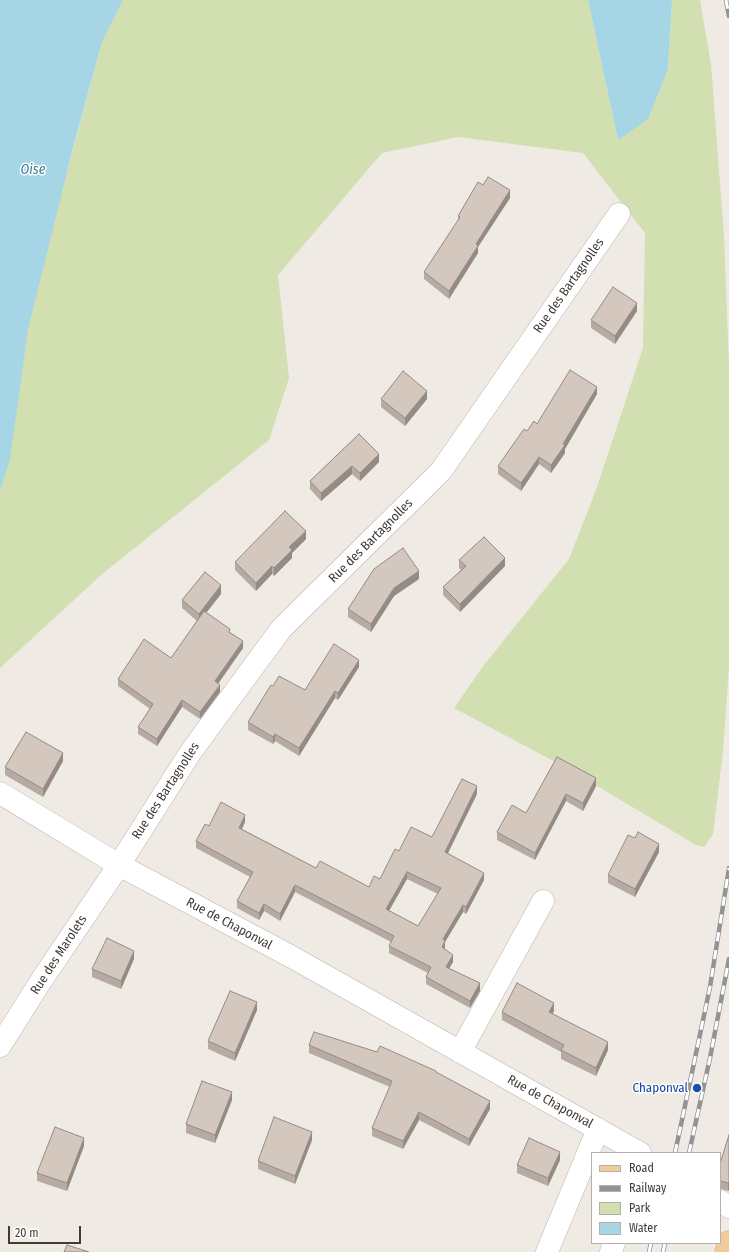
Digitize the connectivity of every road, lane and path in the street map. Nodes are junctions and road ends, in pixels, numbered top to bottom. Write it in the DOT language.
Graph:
graph roads {
  1 [pos="619,214"];
  2 [pos="0,793"];
  3 [pos="119,865"];
  4 [pos="543,901"];
  5 [pos="0,1046"];
  6 [pos="460,1052"];
  7 [pos="598,1129"];
  8 [pos="638,1152"];
  9 [pos="721,1202"];
  10 [pos="729,1208"];
  11 [pos="729,1242"];
  12 [pos="547,1252"];
  13 [pos="726,1252"];
  1 -- 3 [label="street, Rue des Bartagnolles"];
  2 -- 3 [label="street, Rue de Chaponval"];
  3 -- 5 [label="street, Rue des Marolets"];
  3 -- 6 [label="street, Rue de Chaponval"];
  4 -- 6 [label="street"];
  6 -- 7 [label="street, Rue de Chaponval"];
  7 -- 8 [label="street, Rue de Chaponval"];
  7 -- 12 [label="street"];
  9 -- 10 [label="street"];
  11 -- 13 [label="main road"];
}
